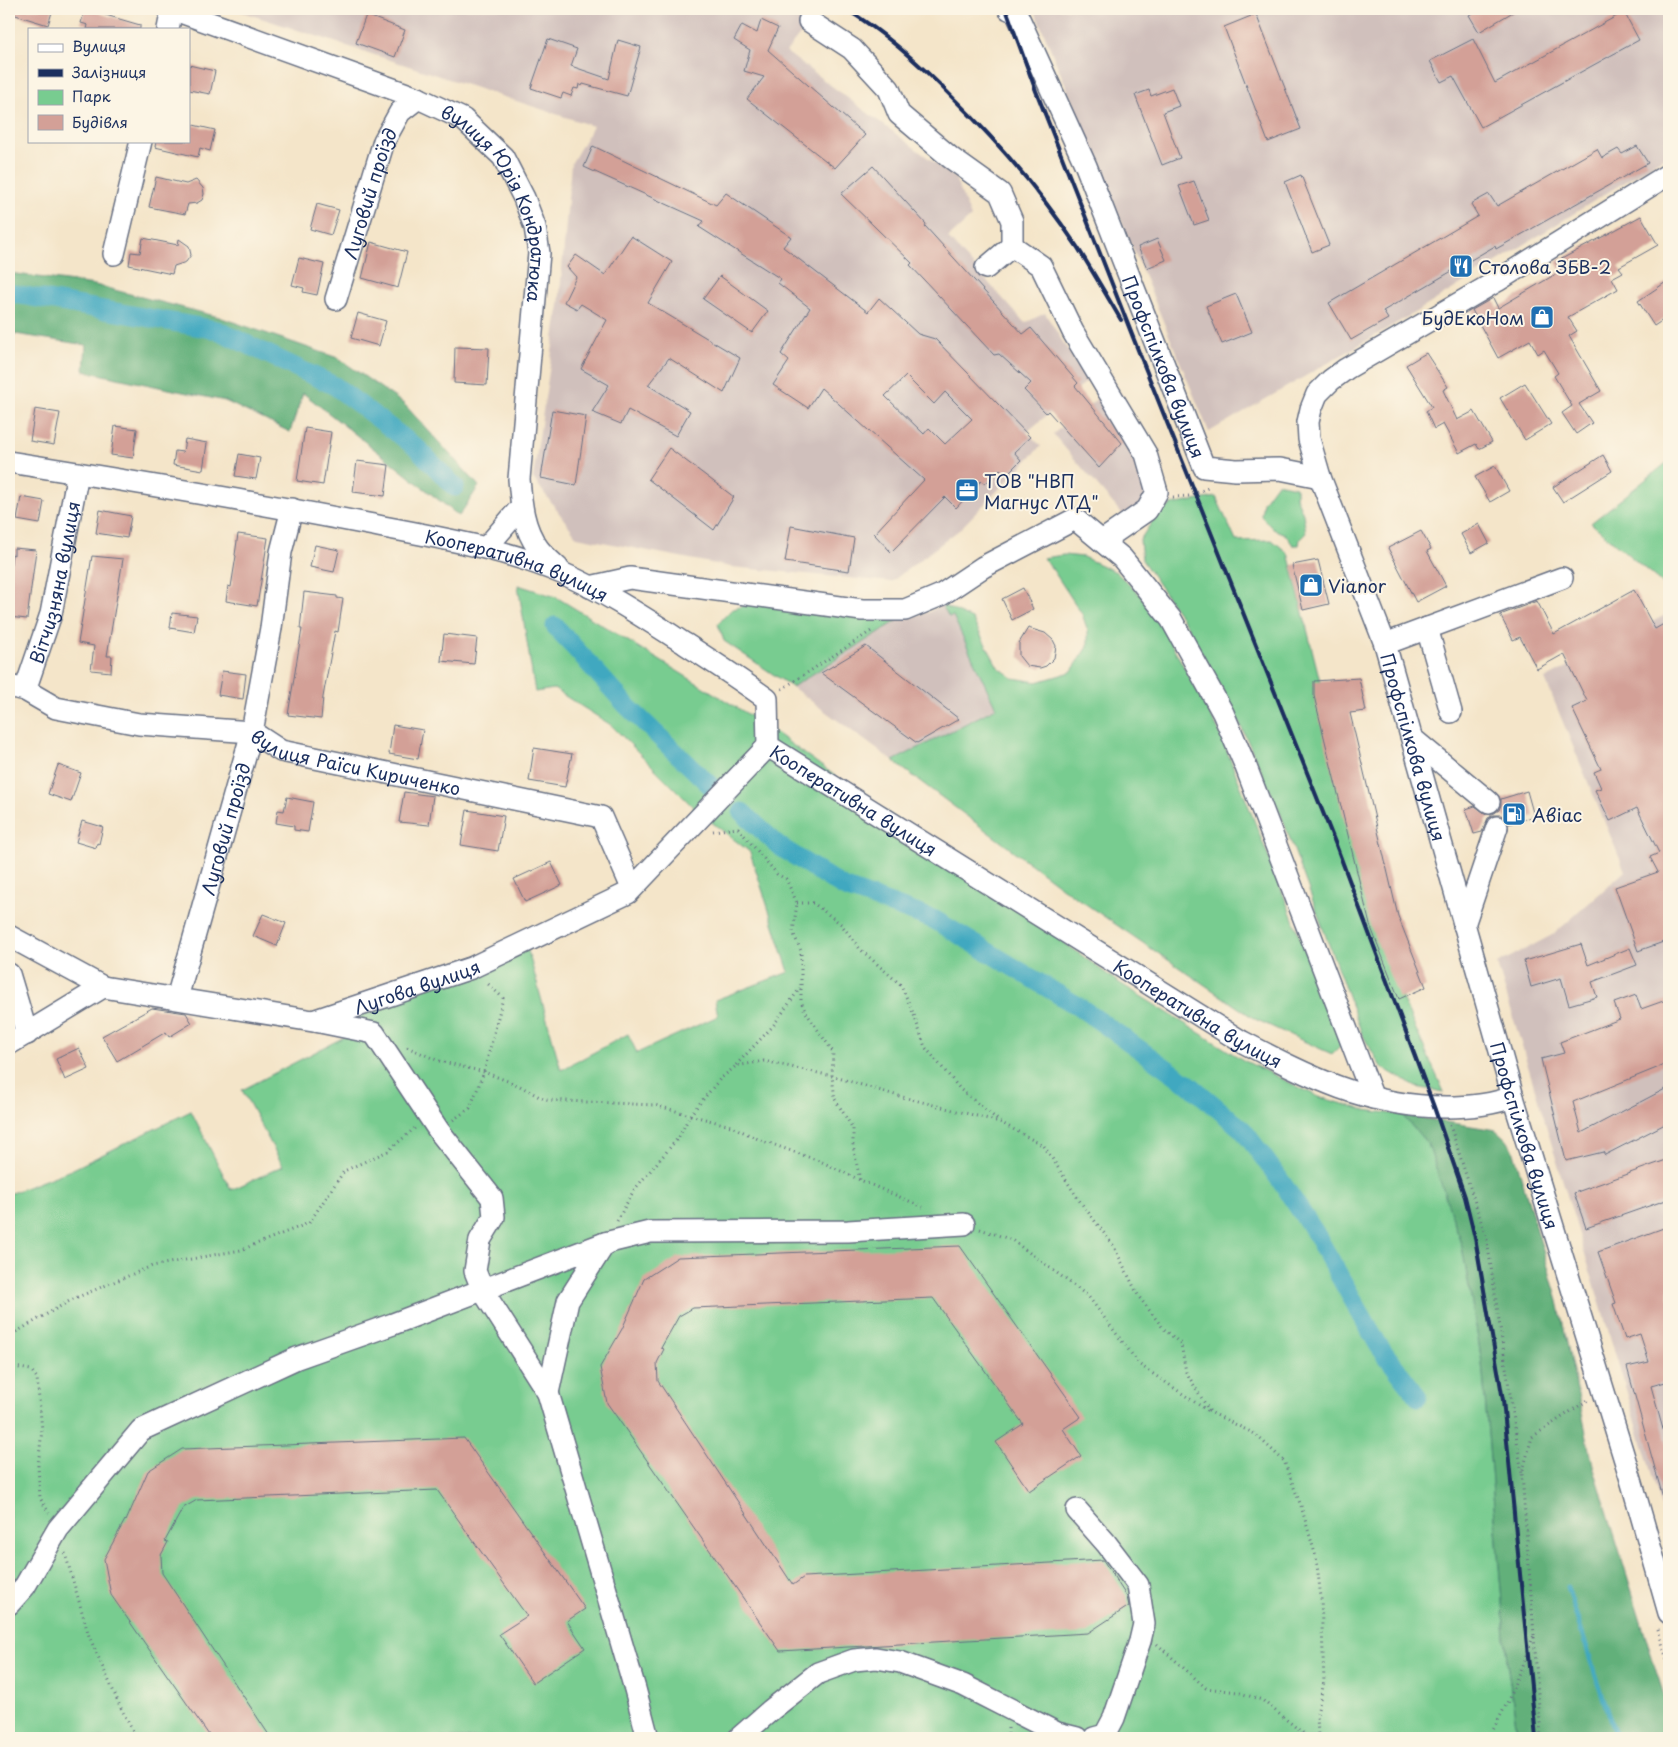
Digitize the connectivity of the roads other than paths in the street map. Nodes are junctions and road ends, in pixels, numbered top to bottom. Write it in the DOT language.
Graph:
graph roads {
  1 [pos="172,9"];
  2 [pos="1009,9"];
  3 [pos="809,21"];
  4 [pos="168,28"];
  5 [pos="418,98"];
  6 [pos="141,142"];
  7 [pos="1669,174"];
  8 [pos="1012,246"];
  9 [pos="114,254"];
  10 [pos="986,268"];
  11 [pos="336,299"];
  12 [pos="9,462"];
  13 [pos="78,473"];
  14 [pos="1320,476"];
  15 [pos="522,507"];
  16 [pos="292,509"];
  17 [pos="1102,541"];
  18 [pos="486,548"];
  19 [pos="564,574"];
  20 [pos="1562,578"];
  21 [pos="590,587"];
  22 [pos="1427,628"];
  23 [pos="1384,644"];
  24 [pos="17,688"];
  25 [pos="1451,712"];
  26 [pos="252,732"];
  27 [pos="1412,739"];
  28 [pos="768,746"];
  29 [pos="1489,802"];
  30 [pos="1497,827"];
  31 [pos="632,888"];
  32 [pos="1464,925"];
  33 [pos="9,936"];
  34 [pos="9,974"];
  35 [pos="103,987"];
  36 [pos="176,998"];
  37 [pos="313,1021"];
  38 [pos="27,1034"];
  39 [pos="9,1044"];
  40 [pos="1513,1097"];
  41 [pos="1372,1098"];
  42 [pos="964,1224"];
  43 [pos="605,1244"];
  44 [pos="483,1291"];
  45 [pos="548,1393"];
  46 [pos="1077,1510"];
  47 [pos="9,1604"];
  48 [pos="1669,1613"];
  49 [pos="648,1738"];
  50 [pos="739,1738"];
  51 [pos="1077,1738"];
  52 [pos="1094,1738"];
  1 -- 4 [label="street"];
  1 -- 5 [label="street, вулиця Юрія Кондратюка"];
  2 -- 14 [label="street, Профспілкова вулиця"];
  3 -- 8 [label="street"];
  5 -- 11 [label="street, Луговий проїзд"];
  5 -- 15 [label="street, вулиця Юрія Кондратюка"];
  6 -- 9 [label="street"];
  7 -- 14 [label="street"];
  8 -- 10 [label="street"];
  8 -- 17 [label="street"];
  12 -- 13 [label="street, Кооперативна вулиця"];
  13 -- 16 [label="street, Кооперативна вулиця"];
  13 -- 24 [label="street, Вітчизняна вулиця"];
  14 -- 23 [label="street, Профспілкова вулиця"];
  15 -- 18 [label="street"];
  15 -- 19 [label="street, вулиця Юрія Кондратюка"];
  16 -- 18 [label="street, Кооперативна вулиця"];
  16 -- 26 [label="street, Луговий проїзд"];
  17 -- 21 [label="street"];
  17 -- 41 [label="street"];
  18 -- 19 [label="street, Кооперативна вулиця"];
  19 -- 21 [label="street, Кооперативна вулиця"];
  20 -- 22 [label="street"];
  21 -- 28 [label="street, Кооперативна вулиця"];
  22 -- 23 [label="street"];
  22 -- 25 [label="street"];
  23 -- 27 [label="street, Профспілкова вулиця"];
  24 -- 26 [label="street, вулиця Раїси Кириченко"];
  26 -- 31 [label="street, вулиця Раїси Кириченко"];
  26 -- 36 [label="street, Луговий проїзд"];
  27 -- 29 [label="street"];
  27 -- 32 [label="street, Профспілкова вулиця"];
  28 -- 31 [label="street, Лугова вулиця"];
  28 -- 41 [label="street, Кооперативна вулиця"];
  30 -- 32 [label="street"];
  31 -- 37 [label="street, Лугова вулиця"];
  32 -- 40 [label="street, Профспілкова вулиця"];
  33 -- 35 [label="street, Лугова вулиця"];
  34 -- 38 [label="street"];
  35 -- 36 [label="street, Лугова вулиця"];
  35 -- 38 [label="street"];
  36 -- 37 [label="street, Лугова вулиця"];
  37 -- 44 [label="street"];
  38 -- 39 [label="street"];
  40 -- 41 [label="street, Кооперативна вулиця"];
  40 -- 48 [label="street, Профспілкова вулиця"];
  42 -- 43 [label="street"];
  43 -- 44 [label="street"];
  43 -- 45 [label="street"];
  44 -- 45 [label="street"];
  44 -- 47 [label="street"];
  45 -- 49 [label="street"];
  46 -- 52 [label="street"];
  50 -- 51 [label="street"];
}
